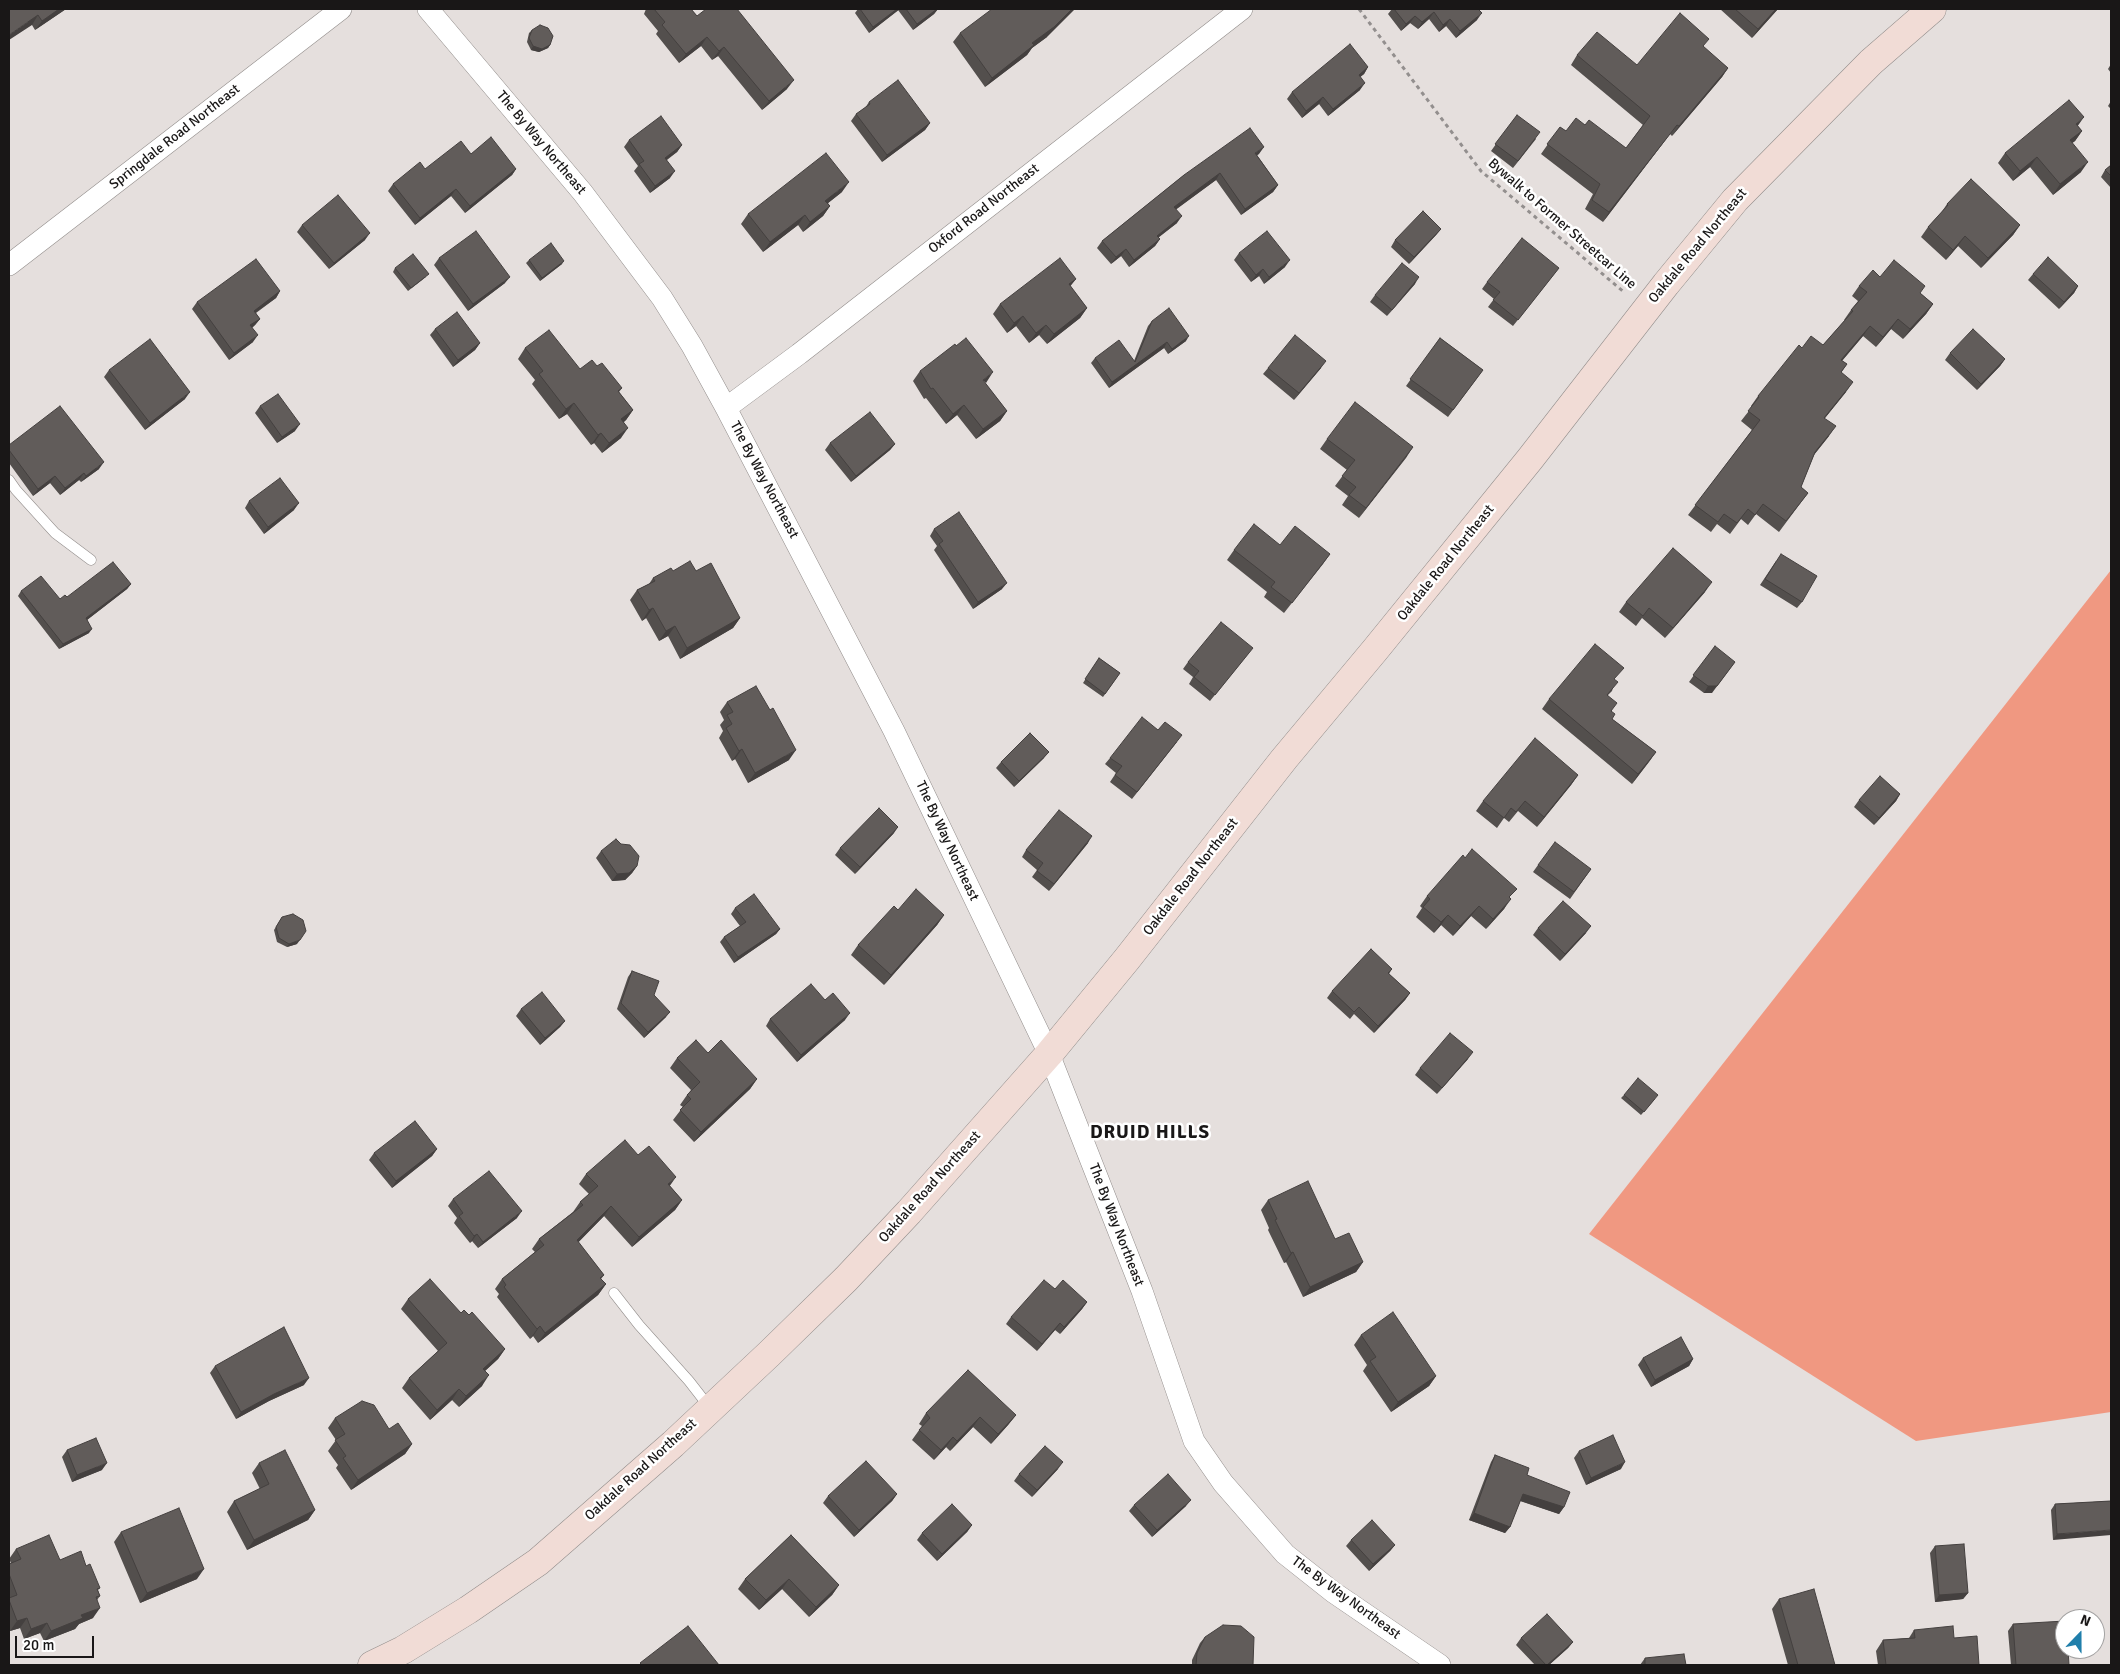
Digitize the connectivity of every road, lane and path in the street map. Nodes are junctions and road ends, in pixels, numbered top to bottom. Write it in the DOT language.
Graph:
graph roads {
  1 [pos="341,9"];
  2 [pos="428,9"];
  3 [pos="1242,9"];
  4 [pos="1358,9"];
  5 [pos="1932,9"];
  6 [pos="9,266"];
  7 [pos="1645,310"];
  8 [pos="726,408"];
  9 [pos="9,480"];
  10 [pos="91,560"];
  11 [pos="1049,1054"];
  12 [pos="614,1293"];
  13 [pos="710,1408"];
  14 [pos="372,1665"];
  15 [pos="1440,1665"];
  1 -- 6 [label="street, Springdale Road Northeast"];
  2 -- 8 [label="street, The By Way Northeast"];
  3 -- 8 [label="street, Oxford Road Northeast"];
  4 -- 7 [label="path, Bywalk to Former Streetcar Line"];
  5 -- 7 [label="street, Oakdale Road Northeast"];
  7 -- 11 [label="street, Oakdale Road Northeast"];
  8 -- 11 [label="street, The By Way Northeast"];
  9 -- 10 [label="lane"];
  11 -- 13 [label="street, Oakdale Road Northeast"];
  11 -- 15 [label="street, The By Way Northeast"];
  12 -- 13 [label="lane"];
  13 -- 14 [label="street, Oakdale Road Northeast"];
}
